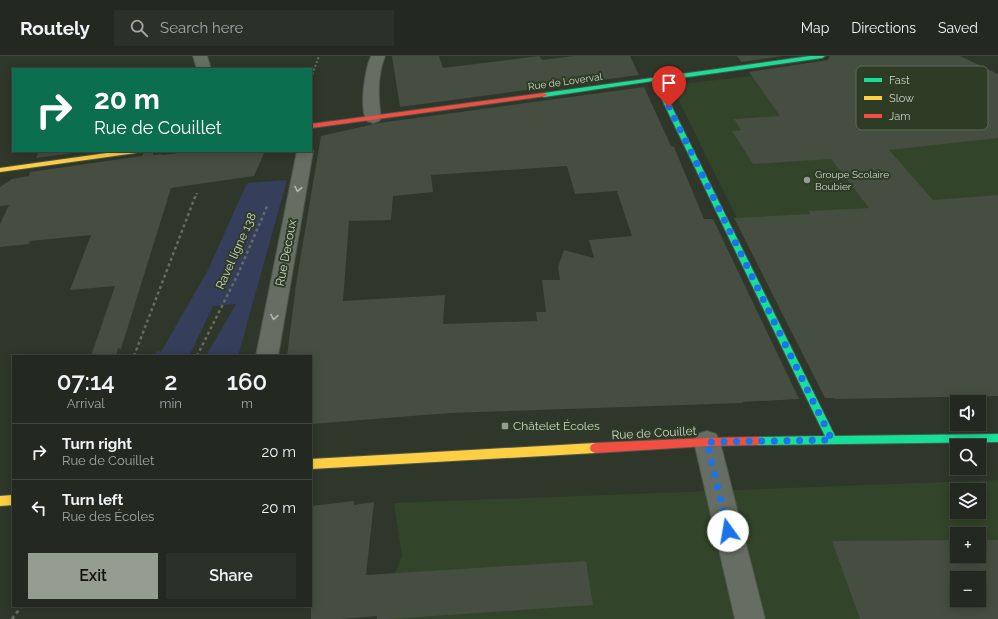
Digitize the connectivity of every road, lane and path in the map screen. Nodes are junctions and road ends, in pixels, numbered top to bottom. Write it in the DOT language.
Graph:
graph roads {
  1 [pos="200,56"];
  2 [pos="318,56"];
  3 [pos="378,56"];
  4 [pos="822,56"];
  5 [pos="204,68"];
  6 [pos="312,75"];
  7 [pos="655,79"];
  8 [pos="373,118"];
  9 [pos="312,126"];
  10 [pos="129,152"];
  11 [pos="306,152"];
  12 [pos="0,170"];
  13 [pos="197,193"];
  14 [pos="269,201"];
  15 [pos="134,355"];
  16 [pos="198,355"];
  17 [pos="268,355"];
  18 [pos="998,438"];
  19 [pos="832,440"];
  20 [pos="707,442"];
  21 [pos="312,464"];
  22 [pos="12,500"];
  23 [pos="0,501"];
  24 [pos="21,607"];
  25 [pos="12,619"];
  26 [pos="750,619"];
  1 -- 5 [label="street"];
  2 -- 6 [label="path"];
  3 -- 8 [label="street"];
  4 -- 7 [label="street, Rue de Loverval"];
  7 -- 8 [label="street, Rue de Loverval"];
  7 -- 19 [label="street"];
  8 -- 9 [label="street, Rue de Loverval"];
  10 -- 12 [label="street"];
  11 -- 17 [label="street, Rue Decoux, one-way"];
  13 -- 15 [label="path"];
  14 -- 16 [label="path, Ravel ligne 138"];
  18 -- 19 [label="street, Rue de Couillet"];
  19 -- 20 [label="street, Rue de Couillet"];
  20 -- 21 [label="street, Rue de Couillet"];
  20 -- 26 [label="street"];
  22 -- 23 [label="street"];
  24 -- 25 [label="path"];
}
